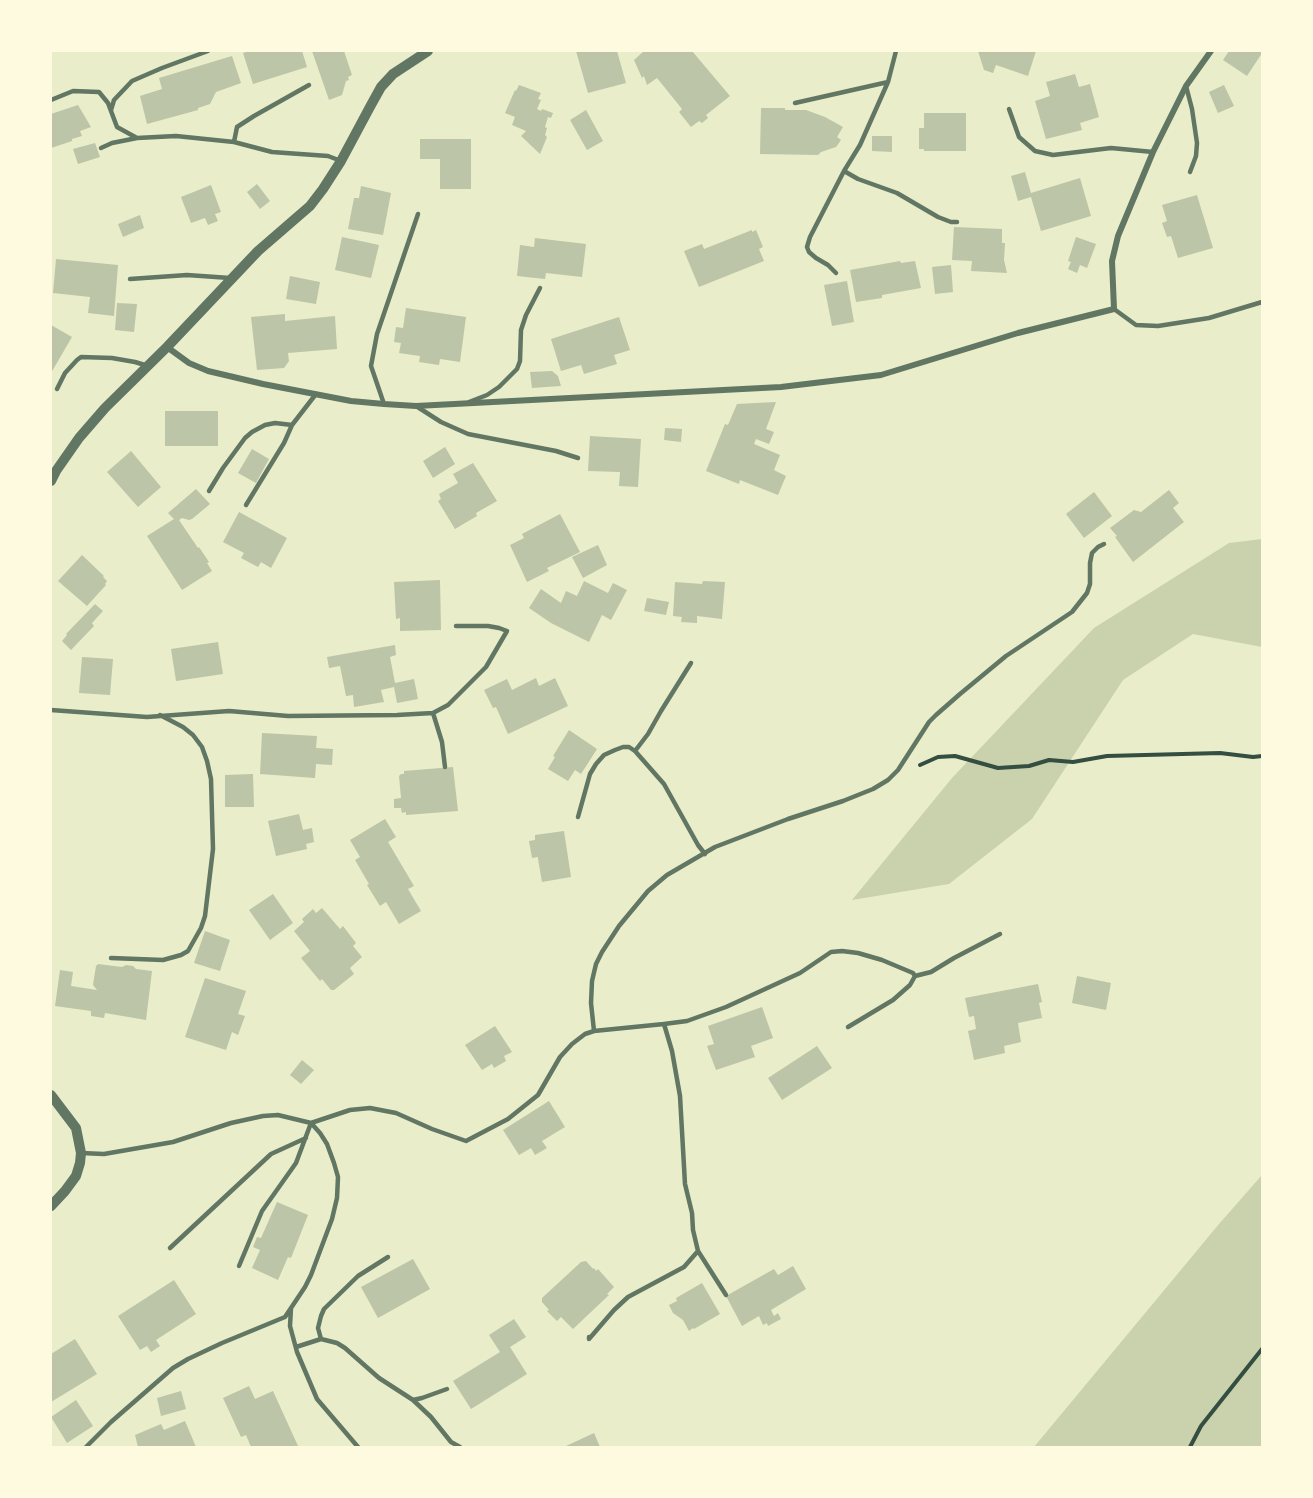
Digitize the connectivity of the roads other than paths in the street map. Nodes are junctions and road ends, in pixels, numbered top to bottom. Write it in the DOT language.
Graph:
graph roads {
  1 [pos="208,51"];
  2 [pos="428,51"];
  3 [pos="896,51"];
  4 [pos="1211,51"];
  5 [pos="888,82"];
  6 [pos="309,85"];
  7 [pos="1186,86"];
  8 [pos="51,100"];
  9 [pos="795,103"];
  10 [pos="1009,109"];
  11 [pos="111,110"];
  12 [pos="137,138"];
  13 [pos="234,142"];
  14 [pos="101,148"];
  15 [pos="1153,152"];
  16 [pos="341,161"];
  17 [pos="844,171"];
  18 [pos="1190,172"];
  19 [pos="418,214"];
  20 [pos="957,222"];
  21 [pos="836,273"];
  22 [pos="232,278"];
  23 [pos="130,279"];
  24 [pos="540,288"];
  25 [pos="1262,302"];
  26 [pos="1114,309"];
  27 [pos="167,347"];
  28 [pos="148,366"];
  29 [pos="57,389"];
  30 [pos="316,394"];
  31 [pos="466,403"];
  32 [pos="384,405"];
  33 [pos="416,406"];
  34 [pos="292,425"];
  35 [pos="578,458"];
  36 [pos="53,473"];
  37 [pos="209,491"];
  38 [pos="246,505"];
  39 [pos="1104,544"];
  40 [pos="456,626"];
  41 [pos="690,663"];
  42 [pos="51,710"];
  43 [pos="432,713"];
  44 [pos="160,715"];
  45 [pos="635,751"];
  46 [pos="445,767"];
  47 [pos="578,817"];
  48 [pos="705,854"];
  49 [pos="1000,934"];
  50 [pos="111,958"];
  51 [pos="915,976"];
  52 [pos="664,1024"];
  53 [pos="848,1027"];
  54 [pos="594,1031"];
  55 [pos="51,1095"];
  56 [pos="311,1123"];
  57 [pos="306,1138"];
  58 [pos="81,1153"];
  59 [pos="51,1206"];
  60 [pos="170,1248"];
  61 [pos="698,1251"];
  62 [pos="388,1257"];
  63 [pos="239,1266"];
  64 [pos="726,1295"];
  65 [pos="291,1308"];
  66 [pos="589,1337"];
  67 [pos="321,1339"];
  68 [pos="296,1347"];
  69 [pos="447,1389"];
  70 [pos="413,1400"];
  71 [pos="86,1447"];
  72 [pos="358,1447"];
  73 [pos="460,1447"];
  1 -- 11 [label="lane"];
  2 -- 16 [label="street"];
  3 -- 5 [label="lane"];
  4 -- 7 [label="street"];
  5 -- 9 [label="lane"];
  5 -- 17 [label="lane"];
  6 -- 13 [label="lane"];
  7 -- 15 [label="street"];
  7 -- 18 [label="lane"];
  8 -- 11 [label="lane"];
  10 -- 15 [label="lane"];
  11 -- 12 [label="lane"];
  12 -- 13 [label="lane"];
  12 -- 14 [label="lane"];
  13 -- 16 [label="lane"];
  15 -- 26 [label="street"];
  16 -- 22 [label="street"];
  17 -- 20 [label="lane"];
  17 -- 21 [label="lane"];
  19 -- 32 [label="lane"];
  22 -- 23 [label="lane"];
  22 -- 27 [label="street"];
  24 -- 31 [label="lane"];
  25 -- 26 [label="lane"];
  26 -- 31 [label="street"];
  27 -- 28 [label="street"];
  27 -- 30 [label="street"];
  28 -- 29 [label="lane"];
  28 -- 36 [label="street"];
  30 -- 32 [label="street"];
  30 -- 34 [label="lane"];
  31 -- 33 [label="street"];
  32 -- 33 [label="street"];
  33 -- 35 [label="lane"];
  34 -- 37 [label="lane"];
  34 -- 38 [label="lane"];
  39 -- 48 [label="lane"];
  40 -- 43 [label="lane"];
  41 -- 45 [label="lane"];
  42 -- 44 [label="lane"];
  43 -- 44 [label="lane"];
  43 -- 46 [label="lane"];
  44 -- 50 [label="lane"];
  45 -- 47 [label="lane"];
  45 -- 48 [label="lane"];
  48 -- 54 [label="lane"];
  49 -- 51 [label="lane"];
  51 -- 52 [label="lane"];
  51 -- 53 [label="lane"];
  52 -- 54 [label="lane"];
  52 -- 61 [label="lane"];
  54 -- 56 [label="lane"];
  55 -- 58 [label="street"];
  56 -- 57 [label="lane"];
  56 -- 58 [label="lane"];
  56 -- 65 [label="lane"];
  57 -- 60 [label="lane"];
  57 -- 63 [label="lane"];
  58 -- 59 [label="street"];
  61 -- 64 [label="lane"];
  61 -- 66 [label="lane"];
  62 -- 67 [label="lane"];
  65 -- 68 [label="lane"];
  65 -- 71 [label="lane"];
  67 -- 68 [label="lane"];
  67 -- 70 [label="lane"];
  68 -- 72 [label="lane"];
  69 -- 70 [label="lane"];
  70 -- 73 [label="lane"];
}
